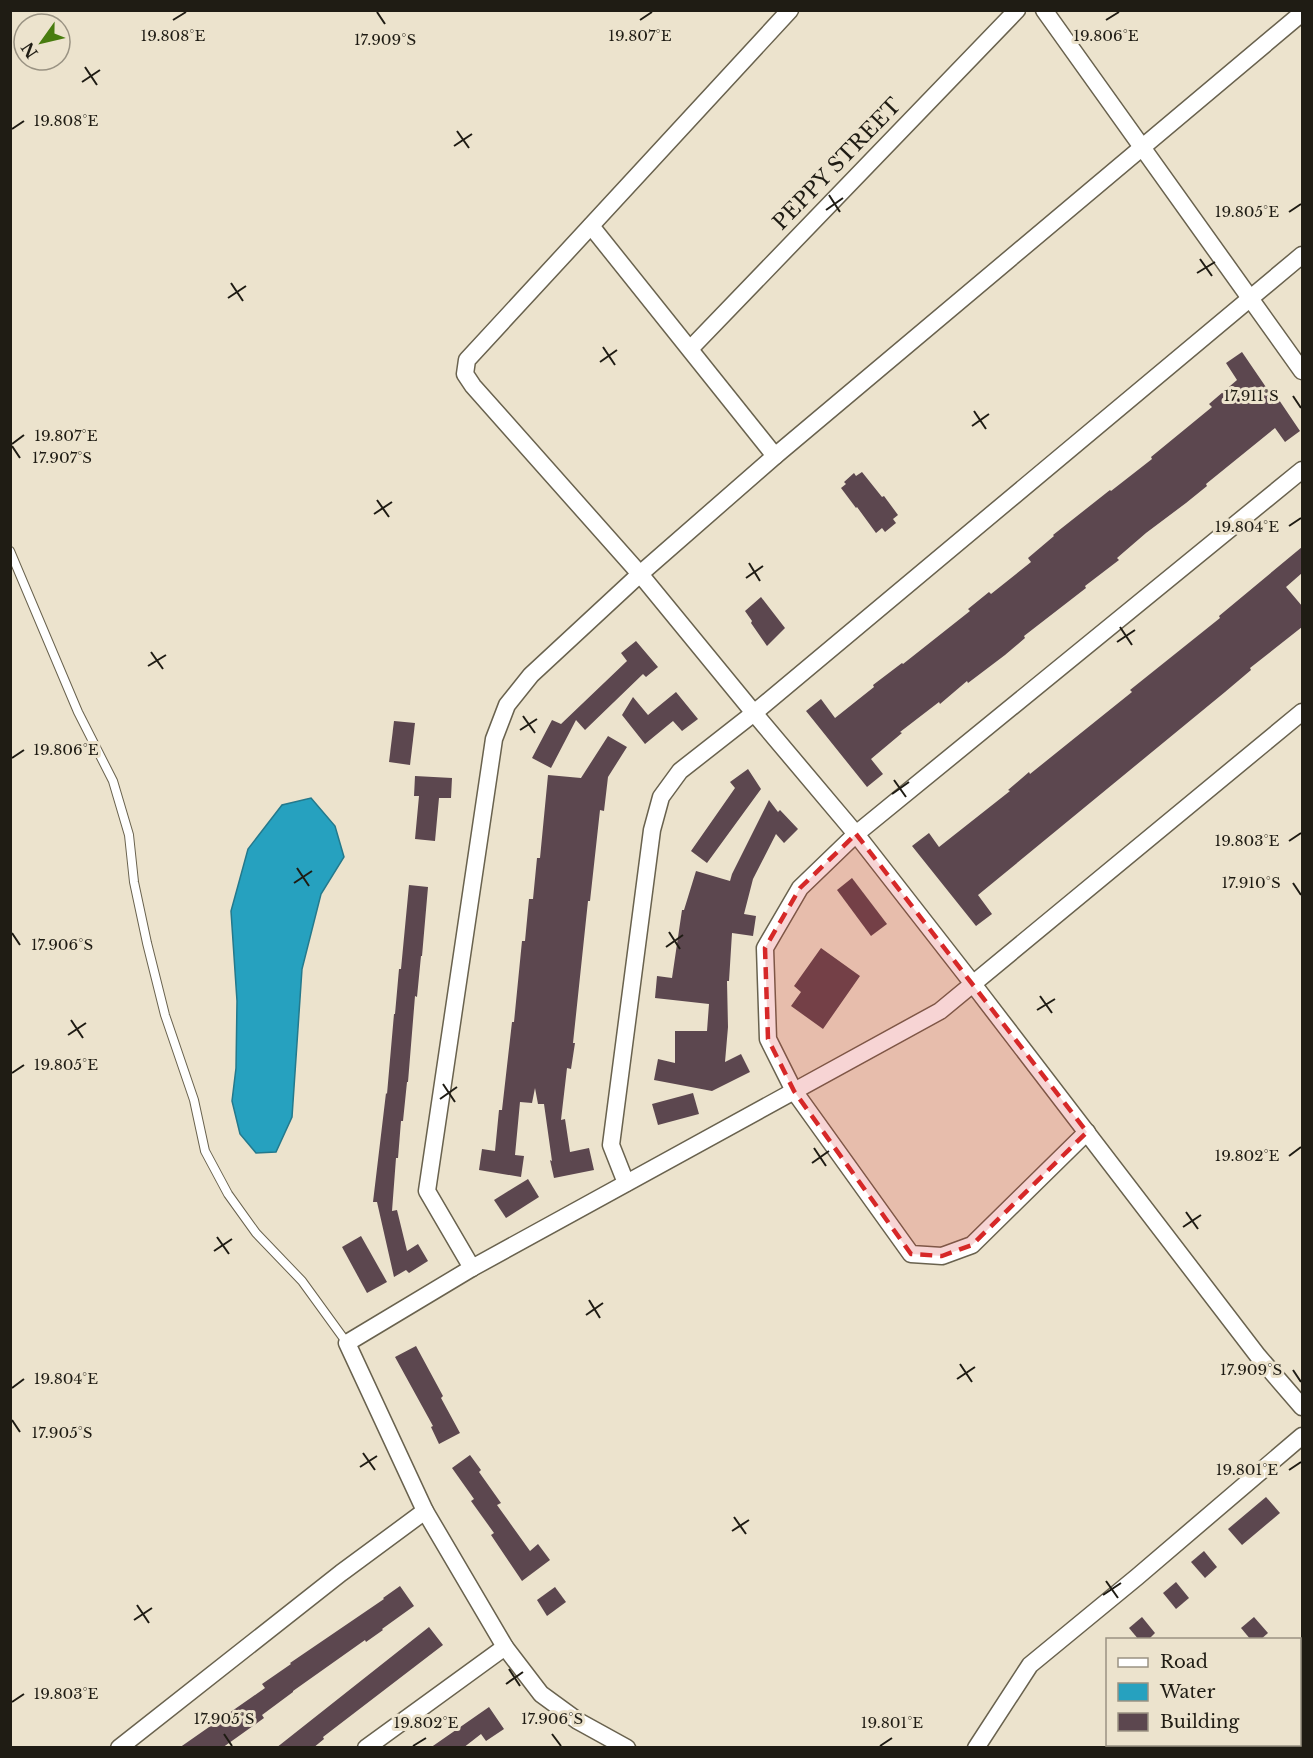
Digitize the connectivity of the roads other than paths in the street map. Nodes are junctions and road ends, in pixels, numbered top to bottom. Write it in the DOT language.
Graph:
graph roads {
  1 [pos="790,10"];
  2 [pos="1017,10"];
  3 [pos="1044,10"];
  4 [pos="1302,13"];
  5 [pos="1143,147"];
  6 [pos="591,226"];
  7 [pos="1302,255"];
  8 [pos="1251,298"];
  9 [pos="690,349"];
  10 [pos="1302,371"];
  11 [pos="775,456"];
  12 [pos="1302,470"];
  13 [pos="10,551"];
  14 [pos="640,574"];
  15 [pos="1302,712"];
  16 [pos="754,713"];
  17 [pos="856,834"];
  18 [pos="973,984"];
  19 [pos="794,1091"];
  20 [pos="1087,1132"];
  21 [pos="626,1183"];
  22 [pos="472,1268"];
  23 [pos="347,1343"];
  24 [pos="1302,1407"];
  25 [pos="1302,1436"];
  26 [pos="425,1511"];
  27 [pos="505,1647"];
  28 [pos="118,1748"];
  29 [pos="366,1748"];
  30 [pos="627,1748"];
  31 [pos="976,1748"];
  1 -- 6 [label="street"];
  2 -- 9 [label="street, PEPPY STREET"];
  3 -- 5 [label="street"];
  4 -- 5 [label="street"];
  5 -- 8 [label="street"];
  5 -- 11 [label="street"];
  6 -- 9 [label="street"];
  6 -- 14 [label="street"];
  7 -- 8 [label="street"];
  8 -- 10 [label="street"];
  8 -- 16 [label="street"];
  9 -- 11 [label="street"];
  11 -- 14 [label="street"];
  12 -- 17 [label="street"];
  13 -- 23 [label="lane"];
  14 -- 16 [label="street"];
  14 -- 22 [label="street"];
  15 -- 18 [label="street"];
  16 -- 17 [label="street"];
  16 -- 21 [label="street"];
  17 -- 18 [label="street"];
  17 -- 19 [label="street"];
  18 -- 19 [label="street"];
  18 -- 20 [label="street"];
  19 -- 20 [label="street"];
  19 -- 21 [label="street"];
  20 -- 24 [label="street"];
  21 -- 22 [label="street"];
  22 -- 23 [label="street"];
  23 -- 26 [label="street"];
  25 -- 31 [label="street"];
  26 -- 27 [label="street"];
  26 -- 28 [label="street"];
  27 -- 29 [label="street"];
  27 -- 30 [label="street"];
}
